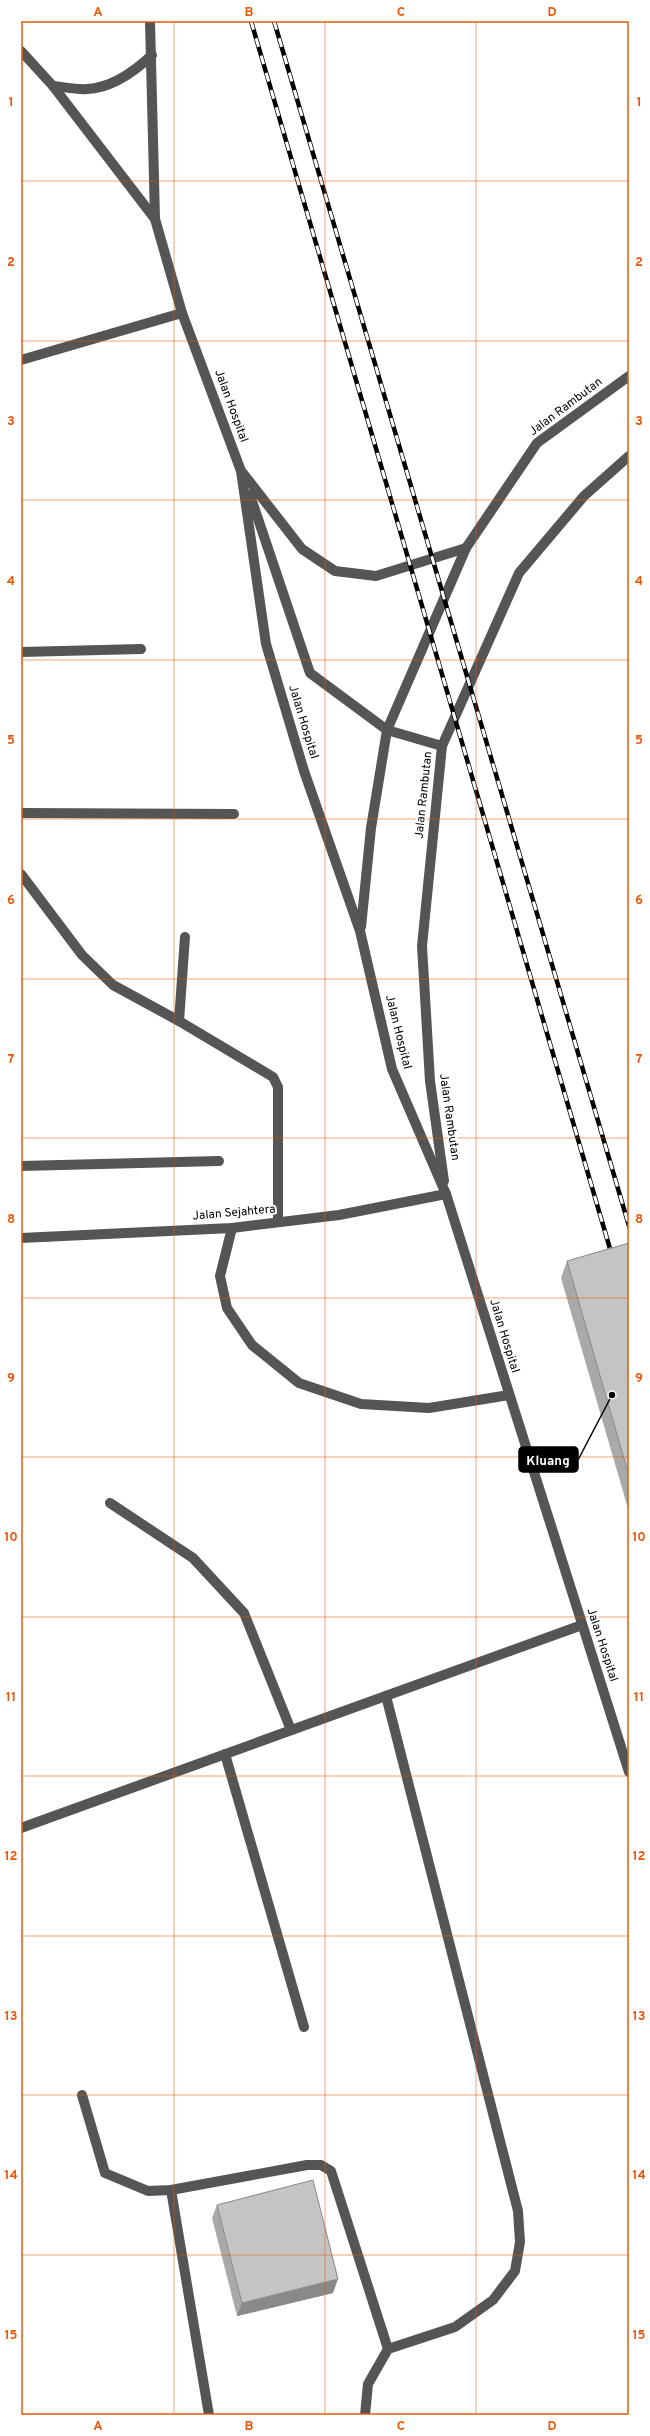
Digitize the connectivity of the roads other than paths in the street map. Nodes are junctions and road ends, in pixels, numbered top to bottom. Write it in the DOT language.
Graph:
graph roads {
  1 [pos="150,21"];
  2 [pos="21,51"];
  3 [pos="152,55"];
  4 [pos="54,86"];
  5 [pos="155,219"];
  6 [pos="182,313"];
  7 [pos="21,360"];
  8 [pos="629,376"];
  9 [pos="629,456"];
  10 [pos="241,471"];
  11 [pos="466,548"];
  12 [pos="140,649"];
  13 [pos="21,652"];
  14 [pos="387,730"];
  15 [pos="442,746"];
  16 [pos="21,813"];
  17 [pos="234,814"];
  18 [pos="21,874"];
  19 [pos="360,931"];
  20 [pos="185,937"];
  21 [pos="179,1021"];
  22 [pos="219,1161"];
  23 [pos="21,1166"];
  24 [pos="446,1194"];
  25 [pos="278,1222"];
  26 [pos="232,1228"];
  27 [pos="21,1238"];
  28 [pos="509,1395"];
  29 [pos="110,1503"];
  30 [pos="582,1625"];
  31 [pos="386,1696"];
  32 [pos="291,1730"];
  33 [pos="225,1754"];
  34 [pos="629,1772"];
  35 [pos="21,1828"];
  36 [pos="304,2027"];
  37 [pos="82,2095"];
  38 [pos="171,2190"];
  39 [pos="388,2349"];
  40 [pos="208,2415"];
  41 [pos="365,2415"];
  1 -- 3 [label="street"];
  2 -- 4 [label="street"];
  3 -- 4 [label="street"];
  3 -- 5 [label="street"];
  4 -- 5 [label="street"];
  5 -- 6 [label="street, Jalan Hospital"];
  6 -- 7 [label="street"];
  6 -- 10 [label="street, Jalan Hospital"];
  8 -- 11 [label="street, Jalan Rambutan"];
  9 -- 15 [label="street, Jalan Rambutan"];
  10 -- 11 [label="street"];
  10 -- 14 [label="street"];
  10 -- 19 [label="street, Jalan Hospital"];
  11 -- 14 [label="street, Jalan Rambutan"];
  12 -- 13 [label="street"];
  14 -- 15 [label="street"];
  14 -- 19 [label="street, Jalan Rambutan"];
  15 -- 24 [label="street, Jalan Rambutan"];
  16 -- 17 [label="street"];
  18 -- 21 [label="street"];
  19 -- 24 [label="street, Jalan Hospital"];
  20 -- 21 [label="street"];
  21 -- 25 [label="street"];
  22 -- 23 [label="street"];
  24 -- 25 [label="street, Jalan Sejahtera"];
  24 -- 28 [label="street, Jalan Hospital"];
  25 -- 26 [label="street, Jalan Sejahtera"];
  26 -- 27 [label="street, Jalan Sejahtera"];
  26 -- 28 [label="street"];
  28 -- 30 [label="street, Jalan Hospital"];
  29 -- 32 [label="street"];
  30 -- 31 [label="street"];
  30 -- 34 [label="street, Jalan Hospital"];
  31 -- 32 [label="street"];
  31 -- 39 [label="street"];
  32 -- 33 [label="street"];
  33 -- 35 [label="street"];
  33 -- 36 [label="street"];
  37 -- 38 [label="street"];
  38 -- 39 [label="street"];
  38 -- 40 [label="street"];
  39 -- 41 [label="street"];
}
